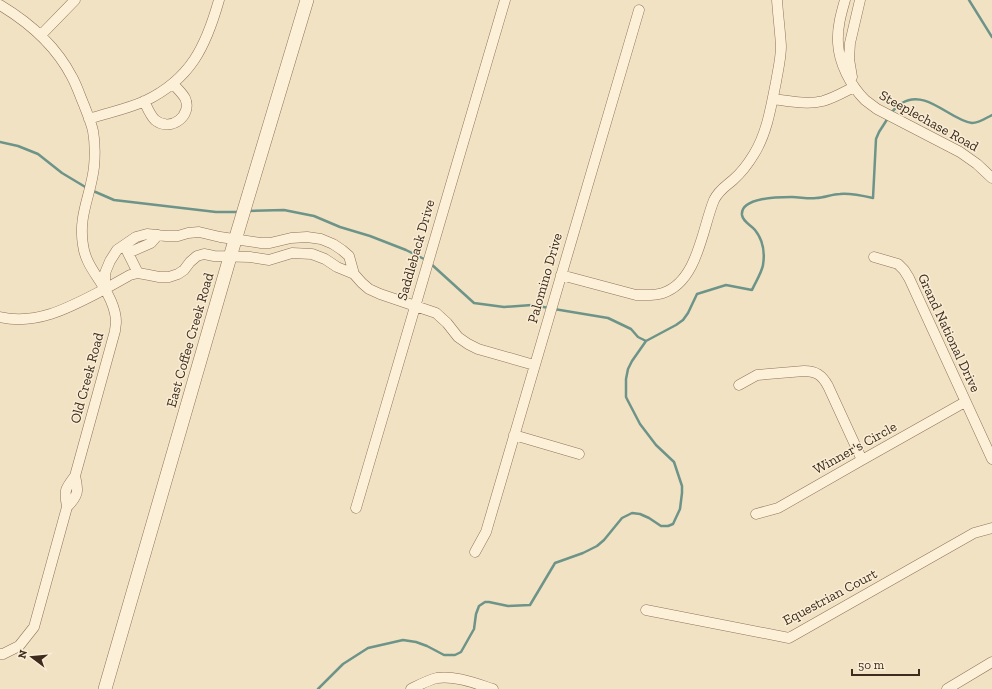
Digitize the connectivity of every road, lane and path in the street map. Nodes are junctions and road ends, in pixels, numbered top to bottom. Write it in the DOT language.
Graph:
graph roads {
  1 [pos="75,0"];
  2 [pos="219,0"];
  3 [pos="307,0"];
  4 [pos="505,0"];
  5 [pos="777,0"];
  6 [pos="844,0"];
  7 [pos="858,0"];
  8 [pos="0,5"];
  9 [pos="639,10"];
  10 [pos="41,35"];
  11 [pos="173,84"];
  12 [pos="854,87"];
  13 [pos="773,99"];
  14 [pos="144,101"];
  15 [pos="89,119"];
  16 [pos="992,178"];
  17 [pos="236,239"];
  18 [pos="126,249"];
  19 [pos="230,257"];
  20 [pos="874,257"];
  21 [pos="138,273"];
  22 [pos="354,274"];
  23 [pos="561,274"];
  24 [pos="105,289"];
  25 [pos="415,306"];
  26 [pos="0,317"];
  27 [pos="534,365"];
  28 [pos="739,385"];
  29 [pos="965,402"];
  30 [pos="514,435"];
  31 [pos="989,444"];
  32 [pos="579,454"];
  33 [pos="992,459"];
  34 [pos="862,460"];
  35 [pos="356,508"];
  36 [pos="756,514"];
  37 [pos="992,528"];
  38 [pos="475,552"];
  39 [pos="646,610"];
  40 [pos="0,654"];
  41 [pos="992,662"];
  42 [pos="105,689"];
  43 [pos="411,689"];
  44 [pos="493,689"];
  45 [pos="947,689"];
  1 -- 10 [label="street"];
  2 -- 11 [label="street"];
  3 -- 17 [label="street, East Coffee Creek Road"];
  4 -- 25 [label="street, Saddleback Drive"];
  5 -- 13 [label="street"];
  6 -- 12 [label="street, Steeplechase Road"];
  7 -- 12 [label="street"];
  8 -- 10 [label="street, Old Creek Road"];
  9 -- 23 [label="street, Palomino Drive"];
  10 -- 15 [label="street, Old Creek Road"];
  11 -- 14 [label="street"];
  11 -- 14 [label="street"];
  12 -- 13 [label="street"];
  12 -- 16 [label="street, Steeplechase Road"];
  13 -- 23 [label="street"];
  14 -- 15 [label="street"];
  15 -- 24 [label="street, Old Creek Road"];
  17 -- 18 [label="street"];
  17 -- 19 [label="street, East Coffee Creek Road"];
  17 -- 22 [label="street"];
  18 -- 21 [label="street"];
  18 -- 24 [label="street"];
  19 -- 21 [label="street"];
  19 -- 22 [label="street"];
  19 -- 42 [label="street, East Coffee Creek Road"];
  20 -- 29 [label="street, Grand National Drive"];
  21 -- 24 [label="street"];
  22 -- 25 [label="street"];
  23 -- 27 [label="street, Palomino Drive"];
  24 -- 26 [label="street"];
  24 -- 40 [label="street, Old Creek Road"];
  25 -- 27 [label="street"];
  25 -- 35 [label="street, Saddleback Drive"];
  27 -- 30 [label="street, Palomino Drive"];
  28 -- 34 [label="street"];
  29 -- 31 [label="street, Grand National Drive"];
  29 -- 34 [label="street, Winner's Circle"];
  30 -- 32 [label="street"];
  30 -- 38 [label="street, Palomino Drive"];
  31 -- 33 [label="street, Grand National Drive"];
  34 -- 36 [label="street, Winner's Circle"];
  37 -- 39 [label="street, Equestrian Court"];
  41 -- 45 [label="street"];
  43 -- 44 [label="street"];
}
